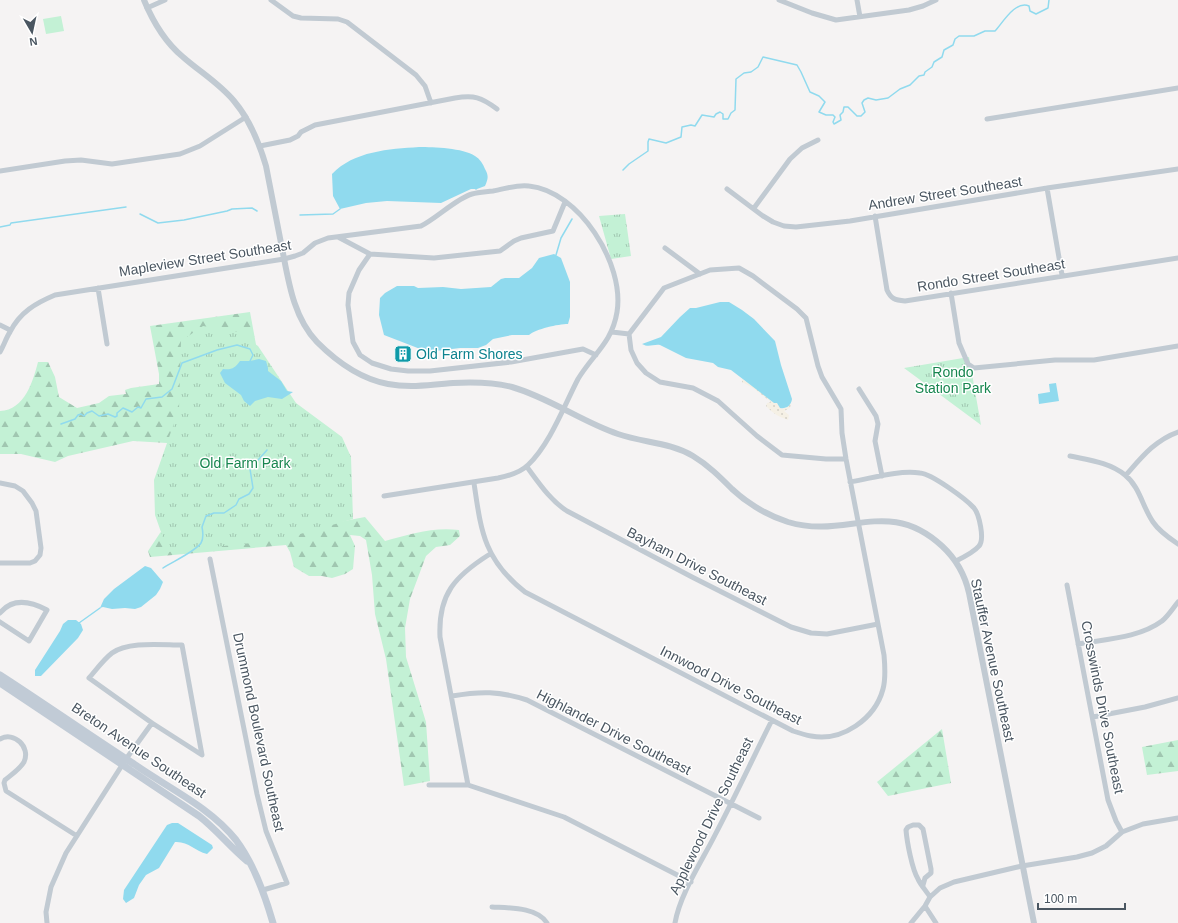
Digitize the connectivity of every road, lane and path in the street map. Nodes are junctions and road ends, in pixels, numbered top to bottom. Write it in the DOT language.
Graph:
graph roads {
  1 [pos="144,0"];
  2 [pos="165,0"];
  3 [pos="271,0"];
  4 [pos="779,0"];
  5 [pos="857,0"];
  6 [pos="936,0"];
  7 [pos="147,8"];
  8 [pos="860,17"];
  9 [pos="1178,88"];
  10 [pos="431,103"];
  11 [pos="497,109"];
  12 [pos="246,117"];
  13 [pos="987,119"];
  14 [pos="818,140"];
  15 [pos="260,146"];
  16 [pos="1178,169"];
  17 [pos="0,171"];
  18 [pos="1047,188"];
  19 [pos="727,189"];
  20 [pos="566,202"];
  21 [pos="754,208"];
  22 [pos="875,216"];
  23 [pos="338,237"];
  24 [pos="665,248"];
  25 [pos="370,254"];
  26 [pos="1178,258"];
  27 [pos="284,259"];
  28 [pos="700,274"];
  29 [pos="1062,275"];
  30 [pos="98,288"];
  31 [pos="951,293"];
  32 [pos="0,325"];
  33 [pos="10,330"];
  34 [pos="612,332"];
  35 [pos="629,334"];
  36 [pos="108,344"];
  37 [pos="1178,346"];
  38 [pos="0,352"];
  39 [pos="596,355"];
  40 [pos="859,389"];
  41 [pos="563,408"];
  42 [pos="1178,432"];
  43 [pos="1070,456"];
  44 [pos="846,459"];
  45 [pos="527,467"];
  46 [pos="1126,475"];
  47 [pos="882,476"];
  48 [pos="850,482"];
  49 [pos="0,483"];
  50 [pos="474,483"];
  51 [pos="384,496"];
  52 [pos="858,522"];
  53 [pos="1178,544"];
  54 [pos="490,554"];
  55 [pos="210,559"];
  56 [pos="956,562"];
  57 [pos="0,563"];
  58 [pos="1067,585"];
  59 [pos="1178,602"];
  60 [pos="0,613"];
  61 [pos="0,622"];
  62 [pos="878,624"];
  63 [pos="1078,644"];
  64 [pos="0,675"];
  65 [pos="0,683"];
  66 [pos="452,696"];
  67 [pos="1178,698"];
  68 [pos="1093,717"];
  69 [pos="772,720"];
  70 [pos="152,723"];
  71 [pos="0,739"];
  72 [pos="124,762"];
  73 [pos="429,785"];
  74 [pos="468,785"];
  75 [pos="730,805"];
  76 [pos="759,818"];
  77 [pos="1178,818"];
  78 [pos="1122,832"];
  79 [pos="77,836"];
  80 [pos="1022,866"];
  81 [pos="691,882"];
  82 [pos="923,885"];
  83 [pos="263,890"];
  84 [pos="930,897"];
  85 [pos="925,906"];
  86 [pos="492,907"];
  87 [pos="47,923"];
  88 [pos="273,923"];
  89 [pos="547,923"];
  90 [pos="675,923"];
  91 [pos="911,923"];
  92 [pos="936,923"];
  93 [pos="1034,923"];
  1 -- 7 [label="street, Stauffer Avenue Southeast"];
  2 -- 7 [label="street"];
  3 -- 10 [label="street"];
  4 -- 8 [label="street"];
  5 -- 8 [label="street"];
  6 -- 8 [label="street"];
  7 -- 12 [label="street, Stauffer Avenue Southeast"];
  9 -- 13 [label="street"];
  10 -- 11 [label="street"];
  10 -- 15 [label="street"];
  12 -- 15 [label="street, Stauffer Avenue Southeast"];
  12 -- 17 [label="street"];
  14 -- 21 [label="street"];
  15 -- 27 [label="street, Stauffer Avenue Southeast"];
  16 -- 18 [label="street, Andrew Street Southeast"];
  18 -- 22 [label="street, Andrew Street Southeast"];
  18 -- 29 [label="street"];
  19 -- 21 [label="street, Andrew Street Southeast"];
  20 -- 23 [label="street, Mapleview Street Southeast"];
  20 -- 25 [label="street"];
  20 -- 34 [label="street, Mapleview Street Southeast"];
  21 -- 22 [label="street, Andrew Street Southeast"];
  22 -- 31 [label="street, Rondo Street Southeast"];
  23 -- 25 [label="street"];
  23 -- 27 [label="street, Mapleview Street Southeast"];
  24 -- 28 [label="street"];
  25 -- 39 [label="street"];
  26 -- 29 [label="street, Rondo Street Southeast"];
  27 -- 30 [label="street, Mapleview Street Southeast"];
  27 -- 41 [label="street, Stauffer Avenue Southeast"];
  28 -- 35 [label="street, Innwood Drive Southeast"];
  28 -- 44 [label="street, Innwood Drive Southeast"];
  29 -- 31 [label="street, Rondo Street Southeast"];
  30 -- 33 [label="street, Mapleview Street Southeast"];
  30 -- 36 [label="street"];
  31 -- 37 [label="street"];
  32 -- 33 [label="street"];
  33 -- 38 [label="street, Mapleview Street Southeast"];
  34 -- 35 [label="street"];
  34 -- 39 [label="street, Mapleview Street Southeast"];
  35 -- 44 [label="street"];
  39 -- 41 [label="street, Mapleview Street Southeast"];
  40 -- 47 [label="street"];
  41 -- 45 [label="street, Mapleview Street Southeast"];
  41 -- 52 [label="street, Stauffer Avenue Southeast"];
  42 -- 46 [label="street"];
  43 -- 46 [label="street"];
  44 -- 48 [label="street, Innwood Drive Southeast"];
  45 -- 50 [label="street"];
  45 -- 62 [label="street, Bayham Drive Southeast"];
  46 -- 53 [label="street"];
  47 -- 48 [label="street"];
  47 -- 56 [label="street"];
  48 -- 52 [label="street, Innwood Drive Southeast"];
  49 -- 57 [label="street"];
  50 -- 51 [label="street"];
  50 -- 54 [label="street, Innwood Drive Southeast"];
  52 -- 56 [label="street, Stauffer Avenue Southeast"];
  52 -- 62 [label="street, Innwood Drive Southeast"];
  54 -- 66 [label="street"];
  54 -- 69 [label="street, Innwood Drive Southeast"];
  55 -- 83 [label="street, Drummond Boulevard Southeast"];
  56 -- 80 [label="street, Stauffer Avenue Southeast"];
  58 -- 63 [label="street, Crosswinds Drive Southeast"];
  59 -- 63 [label="street"];
  60 -- 61 [label="street"];
  62 -- 69 [label="street, Innwood Drive Southeast"];
  63 -- 68 [label="street, Crosswinds Drive Southeast"];
  64 -- 72 [label="main road, Breton Avenue Southeast"];
  65 -- 72 [label="main road, Breton Avenue Southeast"];
  66 -- 74 [label="street"];
  66 -- 75 [label="street, Highlander Drive Southeast"];
  67 -- 68 [label="street"];
  68 -- 78 [label="street, Crosswinds Drive Southeast"];
  69 -- 75 [label="street, Applewood Drive Southeast"];
  70 -- 70 [label="street"];
  70 -- 72 [label="street"];
  71 -- 79 [label="street"];
  72 -- 79 [label="street"];
  72 -- 83 [label="main road, Breton Avenue Southeast"];
  73 -- 74 [label="street"];
  74 -- 81 [label="street"];
  75 -- 76 [label="street, Highlander Drive Southeast"];
  75 -- 81 [label="street, Applewood Drive Southeast"];
  77 -- 78 [label="street"];
  78 -- 80 [label="street"];
  79 -- 87 [label="street"];
  80 -- 84 [label="street"];
  80 -- 93 [label="street, Stauffer Avenue Southeast"];
  81 -- 90 [label="street, Applewood Drive Southeast"];
  82 -- 82 [label="street"];
  82 -- 84 [label="street"];
  83 -- 88 [label="main road, Breton Avenue Southeast"];
  84 -- 85 [label="street"];
  85 -- 91 [label="street"];
  85 -- 92 [label="street"];
  86 -- 89 [label="street"];
}
